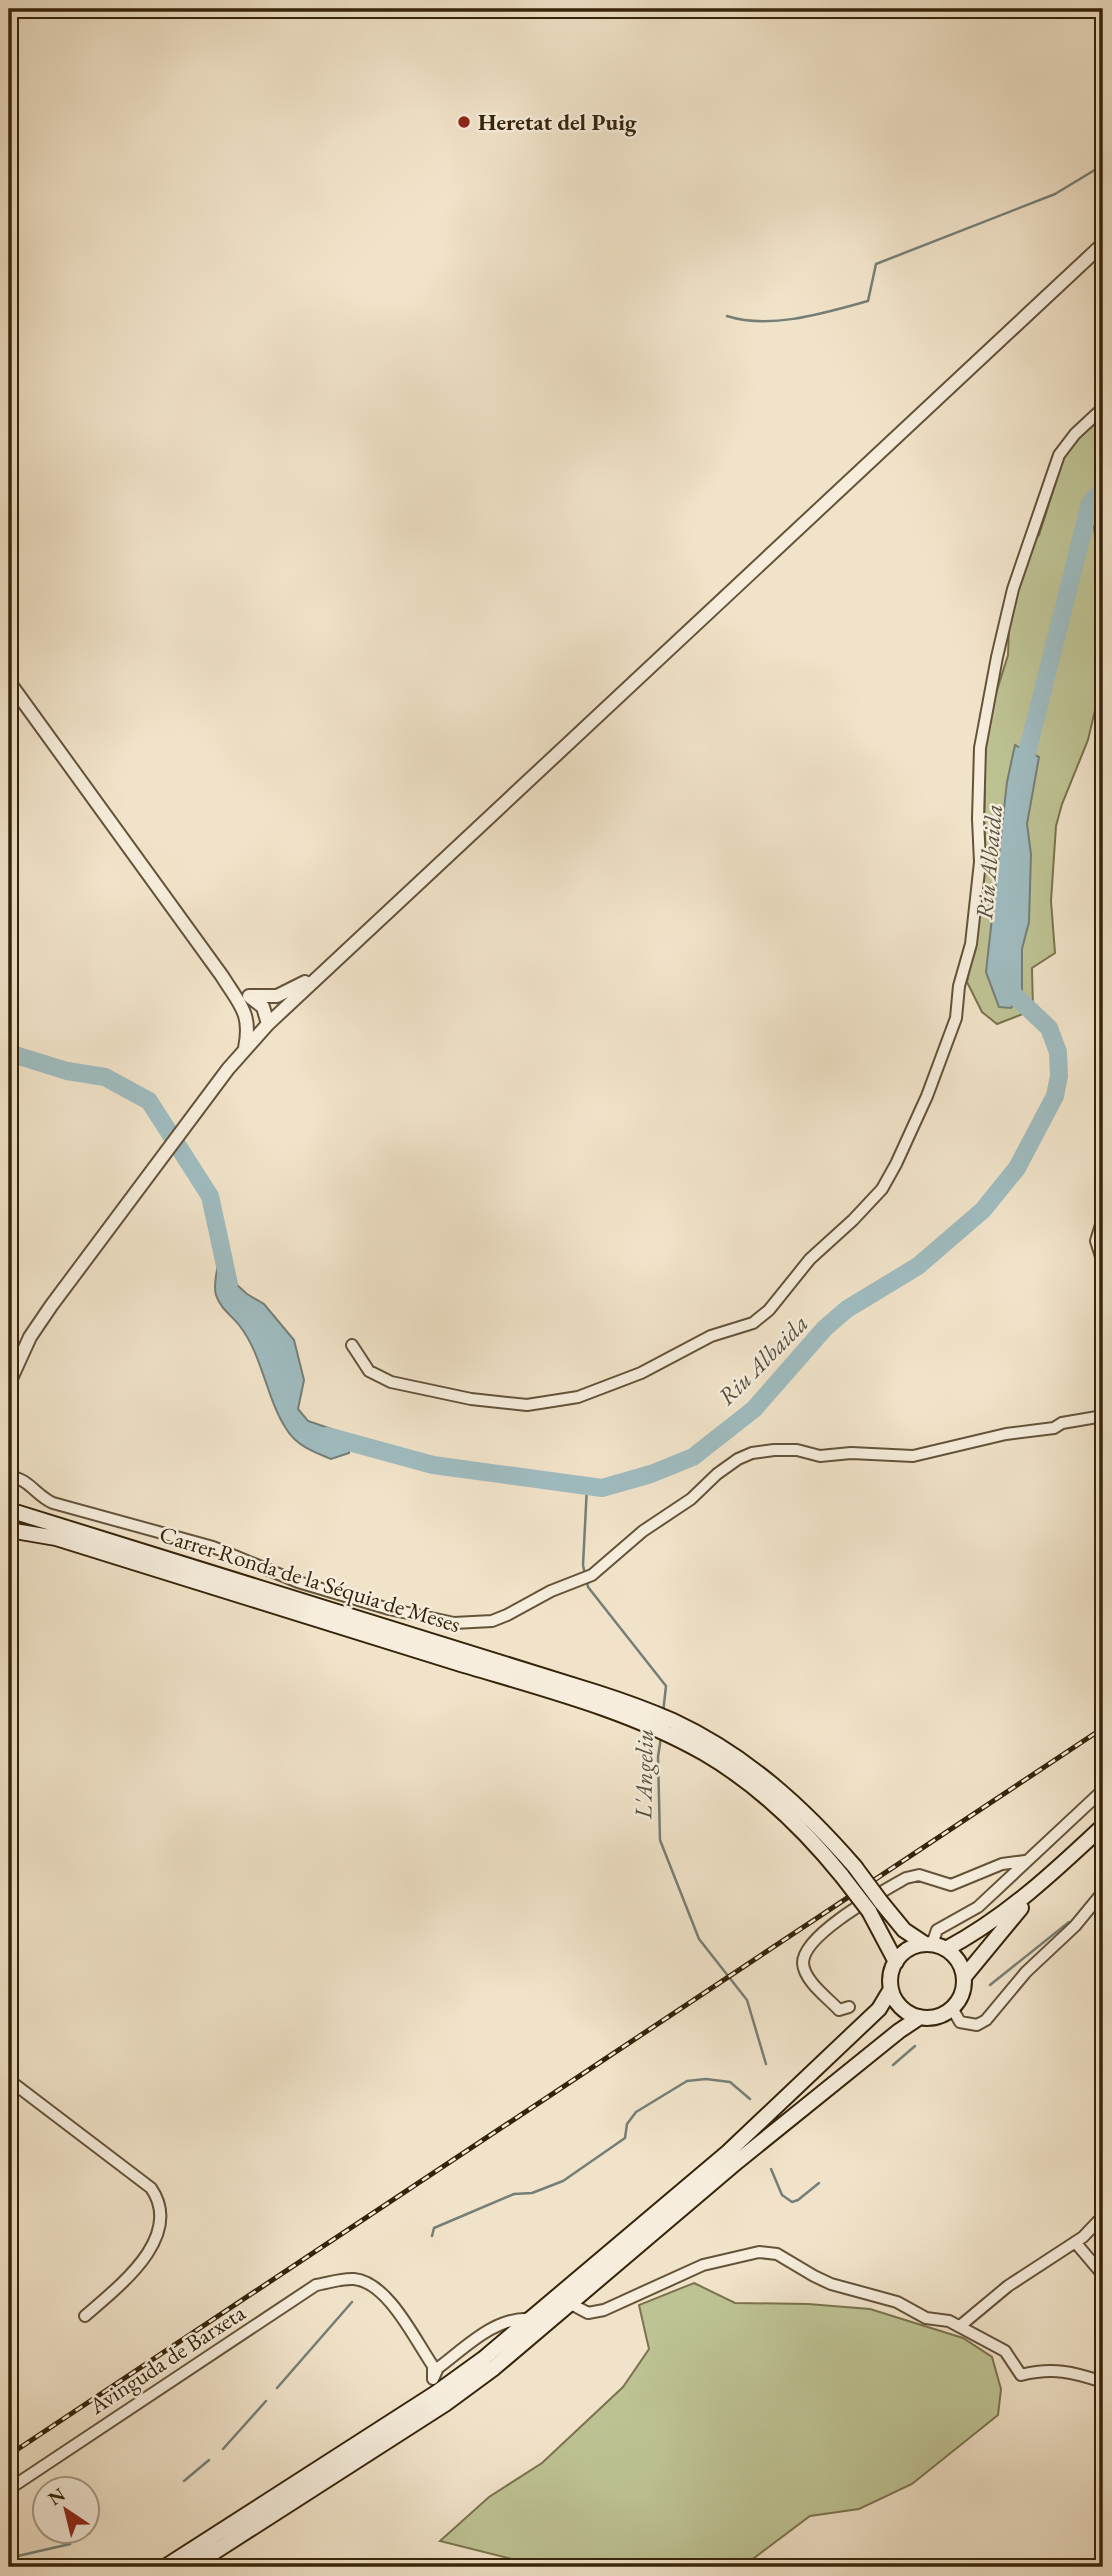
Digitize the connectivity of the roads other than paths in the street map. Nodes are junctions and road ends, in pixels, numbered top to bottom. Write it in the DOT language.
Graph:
graph roads {
  1 [pos="1103,244"];
  2 [pos="1103,408"];
  3 [pos="9,682"];
  4 [pos="326,969"];
  5 [pos="222,976"];
  6 [pos="249,996"];
  7 [pos="246,1016"];
  8 [pos="268,1024"];
  9 [pos="245,1048"];
  10 [pos="1103,1218"];
  11 [pos="1103,1263"];
  12 [pos="352,1345"];
  13 [pos="9,1383"];
  14 [pos="1103,1416"];
  15 [pos="9,1477"];
  16 [pos="9,1510"];
  17 [pos="9,1530"];
  18 [pos="597,1700"];
  19 [pos="1103,1790"];
  20 [pos="1103,1826"];
  21 [pos="1025,1861"];
  22 [pos="849,1872"];
  23 [pos="1041,1884"];
  24 [pos="1103,1892"];
  25 [pos="875,1906"];
  26 [pos="934,1946"];
  27 [pos="896,1962"];
  28 [pos="964,1977"];
  29 [pos="891,1989"];
  30 [pos="849,2007"];
  31 [pos="952,2008"];
  32 [pos="920,2017"];
  33 [pos="9,2080"];
  34 [pos="1103,2216"];
  35 [pos="1075,2242"];
  36 [pos="1103,2275"];
  37 [pos="570,2304"];
  38 [pos="85,2316"];
  39 [pos="960,2326"];
  40 [pos="1103,2382"];
  41 [pos="435,2386"];
  42 [pos="9,2489"];
  43 [pos="165,2567"];
  44 [pos="191,2567"];
  1 -- 4 [label="street"];
  2 -- 12 [label="street"];
  3 -- 5 [label="street"];
  4 -- 6 [label="street"];
  4 -- 8 [label="street"];
  5 -- 6 [label="street"];
  5 -- 7 [label="street"];
  6 -- 8 [label="street"];
  7 -- 8 [label="street"];
  7 -- 9 [label="street"];
  8 -- 9 [label="street"];
  9 -- 13 [label="street"];
  10 -- 11 [label="street"];
  14 -- 15 [label="street"];
  16 -- 18 [label="main road, Carrer Ronda de la Séquia de Meses"];
  17 -- 18 [label="main road, Carrer Ronda de la Séquia de Meses"];
  18 -- 22 [label="main road"];
  18 -- 22 [label="main road"];
  19 -- 21 [label="street"];
  20 -- 23 [label="main road"];
  21 -- 26 [label="street"];
  21 -- 30 [label="street"];
  22 -- 25 [label="main road, bridge"];
  23 -- 26 [label="main road"];
  23 -- 28 [label="main road"];
  24 -- 31 [label="street"];
  25 -- 26 [label="main road"];
  25 -- 27 [label="main road"];
  26 -- 27 [label="main road"];
  26 -- 28 [label="main road"];
  27 -- 29 [label="main road"];
  28 -- 31 [label="main road"];
  29 -- 32 [label="main road"];
  29 -- 41 [label="main road"];
  31 -- 32 [label="main road"];
  32 -- 37 [label="main road"];
  33 -- 38 [label="street"];
  34 -- 35 [label="street"];
  35 -- 36 [label="street"];
  35 -- 39 [label="street"];
  37 -- 39 [label="street"];
  37 -- 44 [label="main road"];
  39 -- 40 [label="street"];
  41 -- 42 [label="street, Avinguda de Barxeta"];
  41 -- 43 [label="main road"];
}
